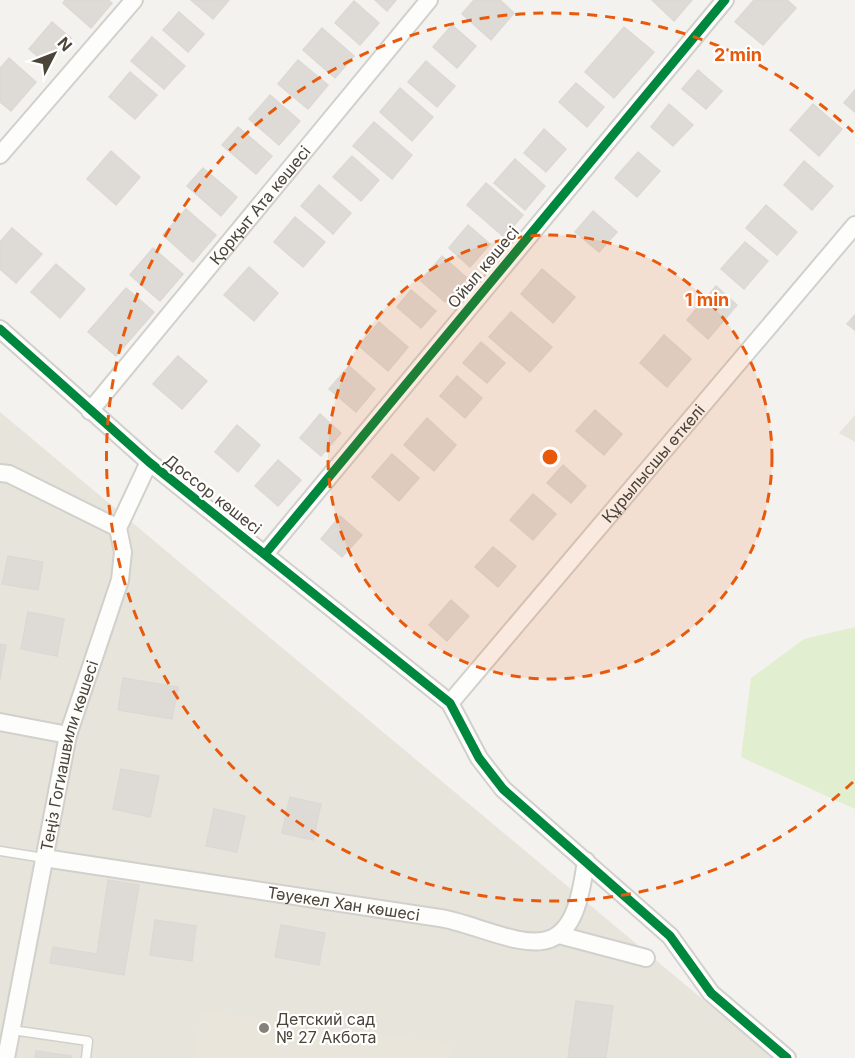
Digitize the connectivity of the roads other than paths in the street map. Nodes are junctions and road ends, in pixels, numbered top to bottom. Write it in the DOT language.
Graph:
graph roads {
  1 [pos="134,0"];
  2 [pos="429,0"];
  3 [pos="725,0"];
  4 [pos="0,155"];
  5 [pos="855,225"];
  6 [pos="0,329"];
  7 [pos="90,411"];
  8 [pos="149,462"];
  9 [pos="0,473"];
  10 [pos="118,528"];
  11 [pos="265,554"];
  12 [pos="450,703"];
  13 [pos="0,722"];
  14 [pos="68,735"];
  15 [pos="0,850"];
  16 [pos="44,858"];
  17 [pos="586,861"];
  18 [pos="559,935"];
  19 [pos="646,958"];
  20 [pos="12,1030"];
  21 [pos="6,1058"];
  22 [pos="86,1058"];
  23 [pos="788,1058"];
  1 -- 4 [label="street"];
  2 -- 7 [label="street, Қорқыт Ата көшесi"];
  3 -- 11 [label="street, Ойыл көшесі"];
  5 -- 12 [label="street, Құрылысшы өткелі"];
  6 -- 7 [label="street, Доссор көшесі"];
  7 -- 8 [label="street, Доссор көшесі"];
  8 -- 10 [label="street"];
  8 -- 11 [label="street, Доссор көшесі"];
  9 -- 10 [label="street"];
  10 -- 14 [label="street, Теңіз Гогиашвили көшесі"];
  11 -- 12 [label="street, Доссор көшесі"];
  12 -- 17 [label="street, Доссор көшесі"];
  13 -- 14 [label="street"];
  14 -- 16 [label="street, Теңіз Гогиашвили көшесі"];
  15 -- 16 [label="lane"];
  16 -- 18 [label="street, Тәуекел Хан көшесі"];
  16 -- 20 [label="street, Теңіз Гогиашвили көшесі"];
  17 -- 18 [label="street"];
  17 -- 23 [label="street, Доссор көшесі"];
  18 -- 19 [label="street"];
  20 -- 21 [label="street, Теңіз Гогиашвили көшесі"];
  20 -- 22 [label="lane"];
}
